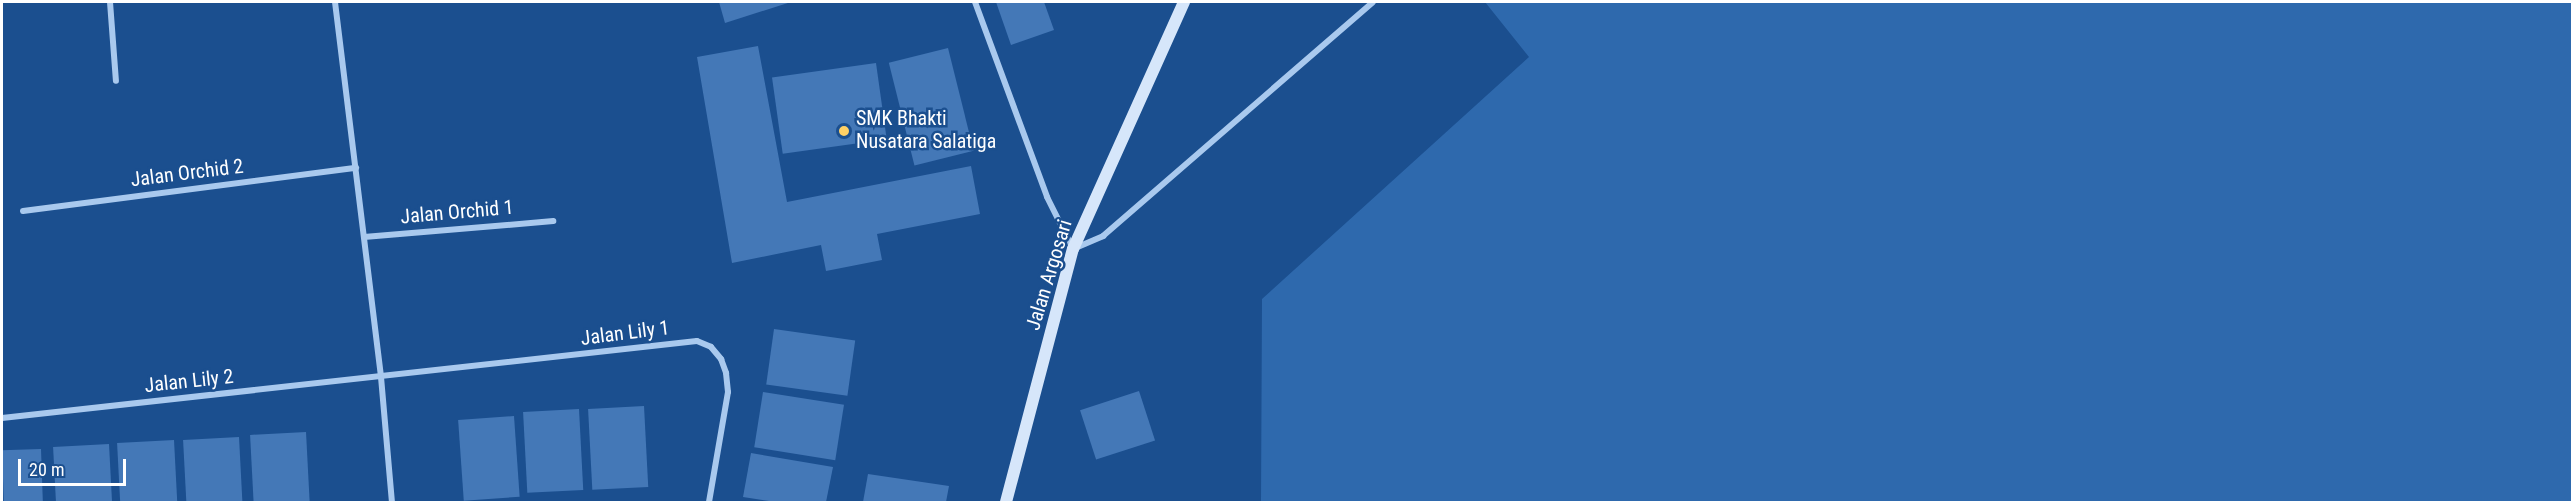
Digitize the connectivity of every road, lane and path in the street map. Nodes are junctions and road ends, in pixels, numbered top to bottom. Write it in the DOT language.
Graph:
graph roads {
  1 [pos="110,2"];
  2 [pos="335,2"];
  3 [pos="975,2"];
  4 [pos="1184,2"];
  5 [pos="1373,2"];
  6 [pos="116,81"];
  7 [pos="356,168"];
  8 [pos="23,211"];
  9 [pos="554,221"];
  10 [pos="364,237"];
  11 [pos="1073,249"];
  12 [pos="381,377"];
  13 [pos="2,418"];
  14 [pos="392,502"];
  15 [pos="709,502"];
  16 [pos="1006,502"];
  1 -- 6 [label="street"];
  2 -- 7 [label="street"];
  3 -- 11 [label="street"];
  4 -- 11 [label="street, Jalan Argosari"];
  5 -- 11 [label="street"];
  7 -- 8 [label="street, Jalan Orchid 2"];
  7 -- 10 [label="street"];
  9 -- 10 [label="street, Jalan Orchid 1"];
  10 -- 12 [label="street"];
  11 -- 16 [label="street, Jalan Argosari"];
  12 -- 13 [label="street, Jalan Lily 2"];
  12 -- 14 [label="street"];
  12 -- 15 [label="street, Jalan Lily 1"];
}
